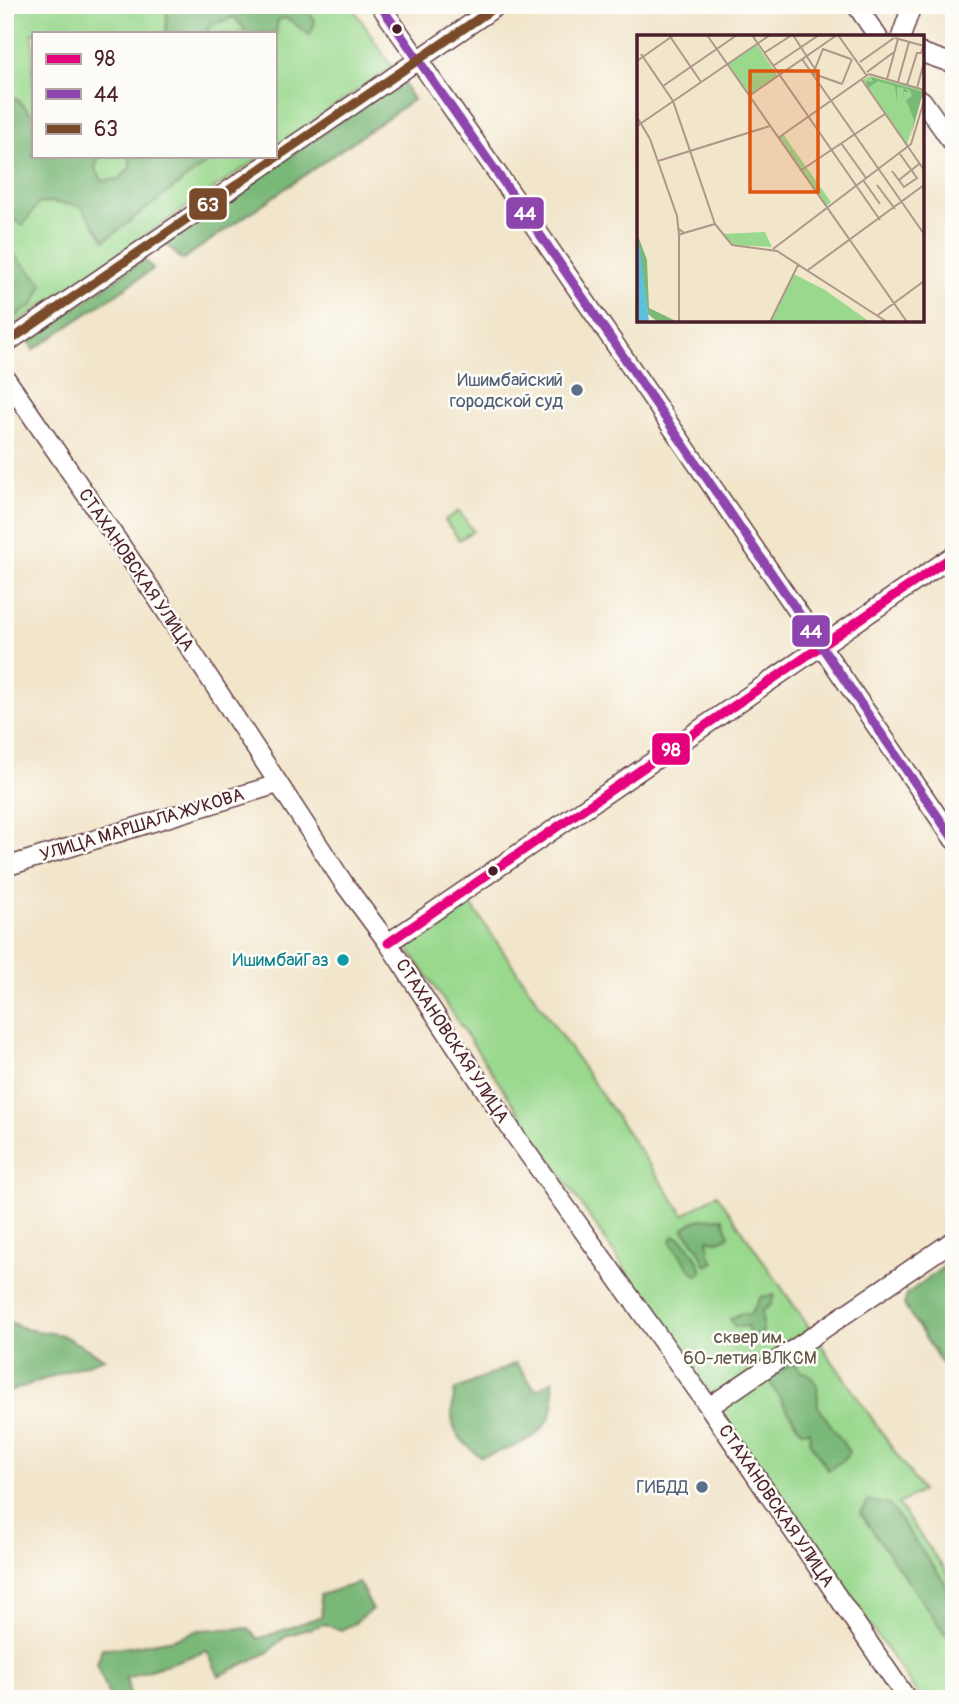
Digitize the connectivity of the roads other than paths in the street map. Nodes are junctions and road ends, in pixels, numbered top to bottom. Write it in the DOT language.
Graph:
graph roads {
  1 [pos="380,5"];
  2 [pos="498,5"];
  3 [pos="856,5"];
  4 [pos="912,5"];
  5 [pos="877,35"];
  6 [pos="902,35"];
  7 [pos="924,54"];
  8 [pos="418,60"];
  9 [pos="954,64"];
  10 [pos="924,103"];
  11 [pos="954,145"];
  12 [pos="275,158"];
  13 [pos="276,158"];
  14 [pos="5,344"];
  15 [pos="5,377"];
  16 [pos="954,555"];
  17 [pos="821,646"];
  18 [pos="278,784"];
  19 [pos="954,840"];
  20 [pos="5,867"];
  21 [pos="388,943"];
  22 [pos="954,1240"];
  23 [pos="709,1407"];
  24 [pos="907,1699"];
  1 -- 8 [label="street"];
  2 -- 8 [label="street"];
  3 -- 5 [label="street"];
  4 -- 6 [label="street"];
  7 -- 9 [label="street"];
  8 -- 13 [label="street"];
  8 -- 17 [label="street"];
  10 -- 11 [label="street"];
  12 -- 14 [label="street"];
  15 -- 18 [label="street, СТАХАНОВСКАЯ УЛИЦА"];
  16 -- 17 [label="street"];
  17 -- 19 [label="street"];
  17 -- 21 [label="street"];
  18 -- 20 [label="street, УЛИЦА МАРШАЛА ЖУКОВА"];
  18 -- 21 [label="street, СТАХАНОВСКАЯ УЛИЦА"];
  21 -- 23 [label="street, СТАХАНОВСКАЯ УЛИЦА"];
  22 -- 23 [label="street"];
  23 -- 24 [label="street, СТАХАНОВСКАЯ УЛИЦА"];
}
